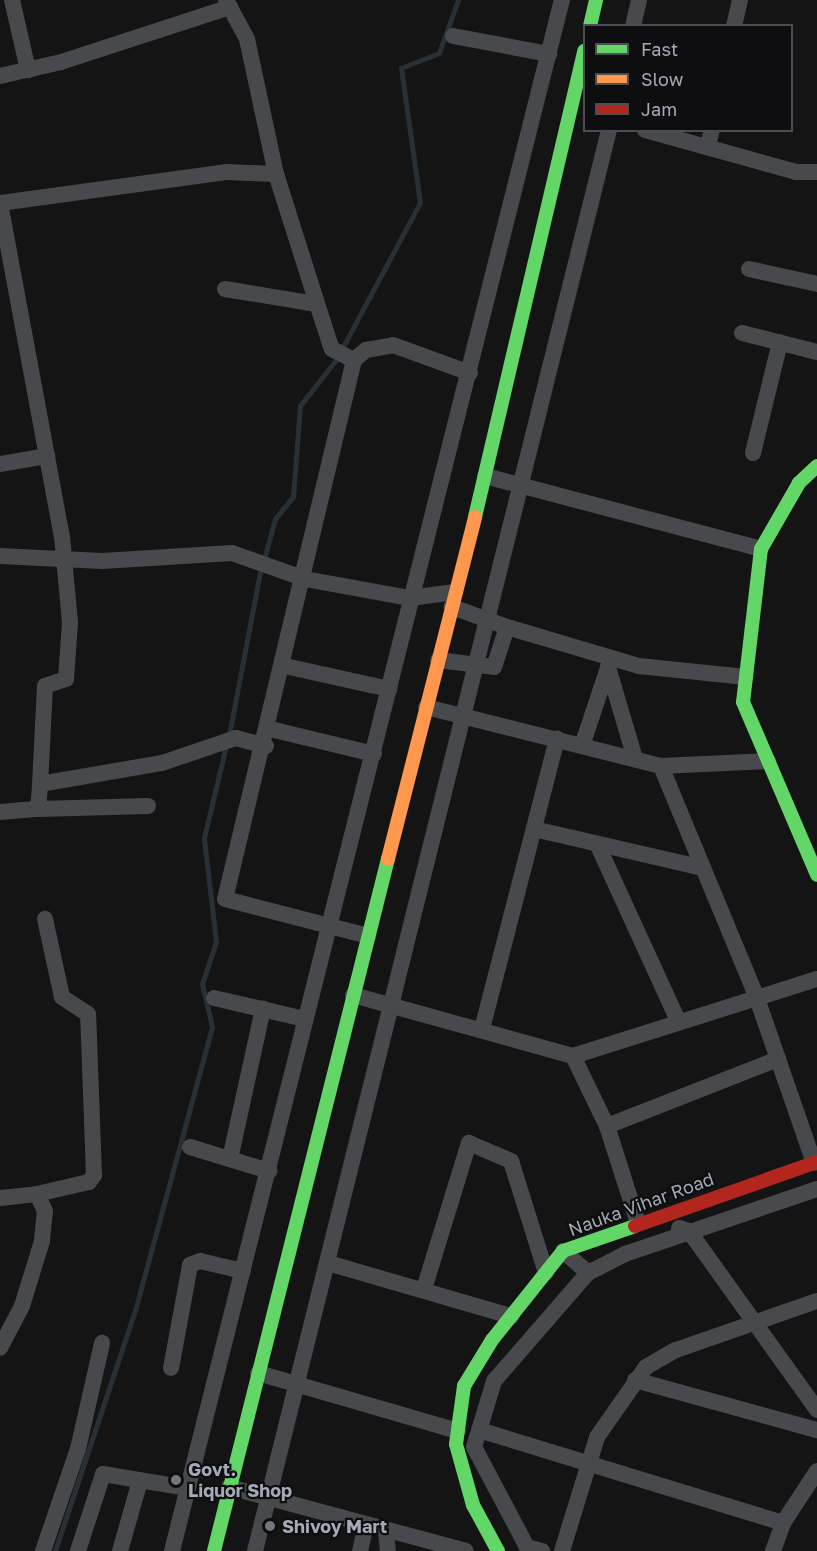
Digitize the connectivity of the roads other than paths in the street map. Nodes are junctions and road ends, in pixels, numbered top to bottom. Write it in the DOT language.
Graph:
graph roads {
  1 [pos="12,0"];
  2 [pos="562,0"];
  3 [pos="596,0"];
  4 [pos="639,0"];
  5 [pos="740,0"];
  6 [pos="228,3"];
  7 [pos="590,24"];
  8 [pos="633,24"];
  9 [pos="735,24"];
  10 [pos="453,36"];
  11 [pos="549,54"];
  12 [pos="583,67"];
  13 [pos="28,70"];
  14 [pos="0,76"];
  15 [pos="577,115"];
  16 [pos="609,132"];
  17 [pos="661,132"];
  18 [pos="710,138"];
  19 [pos="817,172"];
  20 [pos="276,174"];
  21 [pos="0,203"];
  22 [pos="749,269"];
  23 [pos="817,284"];
  24 [pos="225,289"];
  25 [pos="317,304"];
  26 [pos="742,333"];
  27 [pos="780,342"];
  28 [pos="817,352"];
  29 [pos="344,355"];
  30 [pos="470,373"];
  31 [pos="753,453"];
  32 [pos="47,456"];
  33 [pos="0,464"];
  34 [pos="817,466"];
  35 [pos="485,476"];
  36 [pos="522,486"];
  37 [pos="761,549"];
  38 [pos="64,555"];
  39 [pos="0,556"];
  40 [pos="305,579"];
  41 [pos="410,598"];
  42 [pos="453,600"];
  43 [pos="490,618"];
  44 [pos="507,627"];
  45 [pos="438,660"];
  46 [pos="610,662"];
  47 [pos="478,663"];
  48 [pos="285,666"];
  49 [pos="745,677"];
  50 [pos="389,689"];
  51 [pos="426,707"];
  52 [pos="465,716"];
  53 [pos="270,729"];
  54 [pos="557,740"];
  55 [pos="266,746"];
  56 [pos="582,746"];
  57 [pos="374,754"];
  58 [pos="635,759"];
  59 [pos="768,761"];
  60 [pos="661,766"];
  61 [pos="40,784"];
  62 [pos="148,806"];
  63 [pos="38,809"];
  64 [pos="0,812"];
  65 [pos="534,829"];
  66 [pos="600,848"];
  67 [pos="703,868"];
  68 [pos="817,875"];
  69 [pos="45,920"];
  70 [pos="331,926"];
  71 [pos="368,936"];
  72 [pos="817,979"];
  73 [pos="353,995"];
  74 [pos="214,998"];
  75 [pos="757,998"];
  76 [pos="393,1006"];
  77 [pos="263,1009"];
  78 [pos="305,1019"];
  79 [pos="679,1023"];
  80 [pos="482,1029"];
  81 [pos="573,1056"];
  82 [pos="778,1059"];
  83 [pos="607,1126"];
  84 [pos="190,1148"];
  85 [pos="230,1159"];
  86 [pos="816,1163"];
  87 [pos="269,1171"];
  88 [pos="817,1189"];
  89 [pos="37,1194"];
  90 [pos="0,1198"];
  91 [pos="645,1221"];
  92 [pos="689,1231"];
  93 [pos="563,1251"];
  94 [pos="328,1263"];
  95 [pos="243,1271"];
  96 [pos="546,1273"];
  97 [pos="588,1273"];
  98 [pos="423,1288"];
  99 [pos="817,1301"];
  100 [pos="511,1316"];
  101 [pos="756,1322"];
  102 [pos="102,1343"];
  103 [pos="0,1347"];
  104 [pos="171,1368"];
  105 [pos="258,1373"];
  106 [pos="635,1380"];
  107 [pos="297,1386"];
  108 [pos="817,1410"];
  109 [pos="479,1430"];
  110 [pos="817,1430"];
  111 [pos="458,1431"];
  112 [pos="588,1463"];
  113 [pos="817,1472"];
  114 [pos="140,1481"];
  115 [pos="229,1487"];
  116 [pos="188,1488"];
  117 [pos="268,1500"];
  118 [pos="783,1523"];
  119 [pos="366,1525"];
  120 [pos="386,1530"];
  121 [pos="530,1550"];
  122 [pos="43,1551"];
  123 [pos="78,1551"];
  124 [pos="120,1551"];
  125 [pos="172,1551"];
  126 [pos="214,1551"];
  127 [pos="255,1551"];
  128 [pos="360,1551"];
  129 [pos="388,1551"];
  130 [pos="466,1551"];
  131 [pos="498,1551"];
  132 [pos="562,1551"];
  133 [pos="773,1551"];
  1 -- 13 [label="street"];
  2 -- 11 [label="street"];
  3 -- 7 [label="main road"];
  4 -- 8 [label="street"];
  5 -- 9 [label="street"];
  6 -- 13 [label="street"];
  6 -- 20 [label="street"];
  10 -- 11 [label="street"];
  11 -- 30 [label="street"];
  12 -- 15 [label="main road"];
  13 -- 14 [label="street"];
  15 -- 35 [label="main road"];
  16 -- 36 [label="street"];
  17 -- 18 [label="street"];
  18 -- 19 [label="street"];
  20 -- 21 [label="street"];
  20 -- 25 [label="street"];
  21 -- 32 [label="street"];
  22 -- 23 [label="street"];
  24 -- 25 [label="street"];
  25 -- 29 [label="street"];
  26 -- 27 [label="street"];
  27 -- 28 [label="street"];
  27 -- 31 [label="street"];
  29 -- 30 [label="street"];
  29 -- 40 [label="street"];
  30 -- 41 [label="street"];
  32 -- 33 [label="street"];
  32 -- 38 [label="street"];
  34 -- 37 [label="main road"];
  35 -- 36 [label="street"];
  35 -- 42 [label="main road"];
  36 -- 37 [label="street"];
  36 -- 43 [label="street"];
  37 -- 49 [label="main road"];
  38 -- 39 [label="street"];
  38 -- 40 [label="street"];
  38 -- 61 [label="street"];
  40 -- 41 [label="street"];
  40 -- 48 [label="street"];
  41 -- 42 [label="street"];
  41 -- 50 [label="street"];
  42 -- 43 [label="street"];
  42 -- 45 [label="main road"];
  43 -- 44 [label="street"];
  43 -- 47 [label="street"];
  44 -- 46 [label="street"];
  44 -- 47 [label="street"];
  45 -- 47 [label="street"];
  45 -- 51 [label="main road"];
  46 -- 49 [label="street"];
  46 -- 56 [label="street"];
  46 -- 58 [label="street"];
  47 -- 52 [label="street"];
  48 -- 50 [label="street"];
  48 -- 53 [label="street"];
  49 -- 59 [label="main road"];
  50 -- 57 [label="street"];
  51 -- 52 [label="street"];
  51 -- 71 [label="main road"];
  52 -- 54 [label="street"];
  52 -- 76 [label="street"];
  53 -- 55 [label="street"];
  53 -- 57 [label="street"];
  54 -- 56 [label="street"];
  54 -- 65 [label="street"];
  55 -- 61 [label="street"];
  55 -- 70 [label="street"];
  56 -- 58 [label="street"];
  57 -- 70 [label="street"];
  58 -- 60 [label="street"];
  59 -- 60 [label="street"];
  59 -- 68 [label="main road"];
  60 -- 67 [label="street"];
  61 -- 63 [label="street"];
  62 -- 63 [label="street"];
  63 -- 64 [label="street"];
  65 -- 66 [label="street"];
  65 -- 80 [label="street"];
  66 -- 67 [label="street"];
  66 -- 79 [label="street"];
  67 -- 75 [label="street"];
  69 -- 89 [label="street"];
  70 -- 71 [label="street"];
  70 -- 78 [label="street"];
  71 -- 73 [label="main road"];
  72 -- 75 [label="street"];
  73 -- 76 [label="street"];
  73 -- 105 [label="main road"];
  74 -- 77 [label="street"];
  75 -- 79 [label="street"];
  75 -- 82 [label="street"];
  76 -- 80 [label="street"];
  76 -- 94 [label="street"];
  77 -- 78 [label="street"];
  77 -- 85 [label="street"];
  78 -- 87 [label="street"];
  79 -- 81 [label="street"];
  80 -- 81 [label="street"];
  81 -- 83 [label="street"];
  82 -- 83 [label="street"];
  82 -- 86 [label="street"];
  83 -- 91 [label="street"];
  84 -- 85 [label="street"];
  85 -- 87 [label="street"];
  86 -- 91 [label="main road, Nauka Vihar Road"];
  87 -- 95 [label="street"];
  88 -- 92 [label="street"];
  89 -- 90 [label="street"];
  89 -- 103 [label="street"];
  91 -- 92 [label="street"];
  91 -- 93 [label="main road, Nauka Vihar Road"];
  92 -- 97 [label="street"];
  92 -- 101 [label="street"];
  93 -- 96 [label="main road, Nauka Vihar Road"];
  93 -- 97 [label="street"];
  94 -- 98 [label="street"];
  94 -- 107 [label="street"];
  95 -- 104 [label="street"];
  95 -- 116 [label="street"];
  96 -- 98 [label="street"];
  96 -- 100 [label="main road, Nauka Vihar Road"];
  97 -- 109 [label="street"];
  98 -- 100 [label="street"];
  99 -- 101 [label="street"];
  100 -- 111 [label="main road, Nauka Vihar Road"];
  101 -- 106 [label="street"];
  101 -- 108 [label="street"];
  102 -- 122 [label="street"];
  105 -- 107 [label="street"];
  105 -- 115 [label="main road"];
  106 -- 110 [label="street"];
  106 -- 112 [label="street"];
  107 -- 111 [label="street"];
  107 -- 117 [label="street"];
  109 -- 112 [label="street"];
  109 -- 121 [label="street"];
  111 -- 131 [label="main road, Nauka Vihar Road"];
  112 -- 118 [label="street"];
  112 -- 132 [label="street"];
  113 -- 118 [label="street"];
  114 -- 116 [label="street"];
  114 -- 123 [label="street"];
  114 -- 124 [label="street"];
  115 -- 117 [label="street"];
  115 -- 126 [label="main road"];
  116 -- 125 [label="street"];
  117 -- 119 [label="street"];
  117 -- 127 [label="street"];
  118 -- 133 [label="street"];
  119 -- 120 [label="street"];
  119 -- 128 [label="street"];
  120 -- 129 [label="street"];
  120 -- 130 [label="street"];
}
